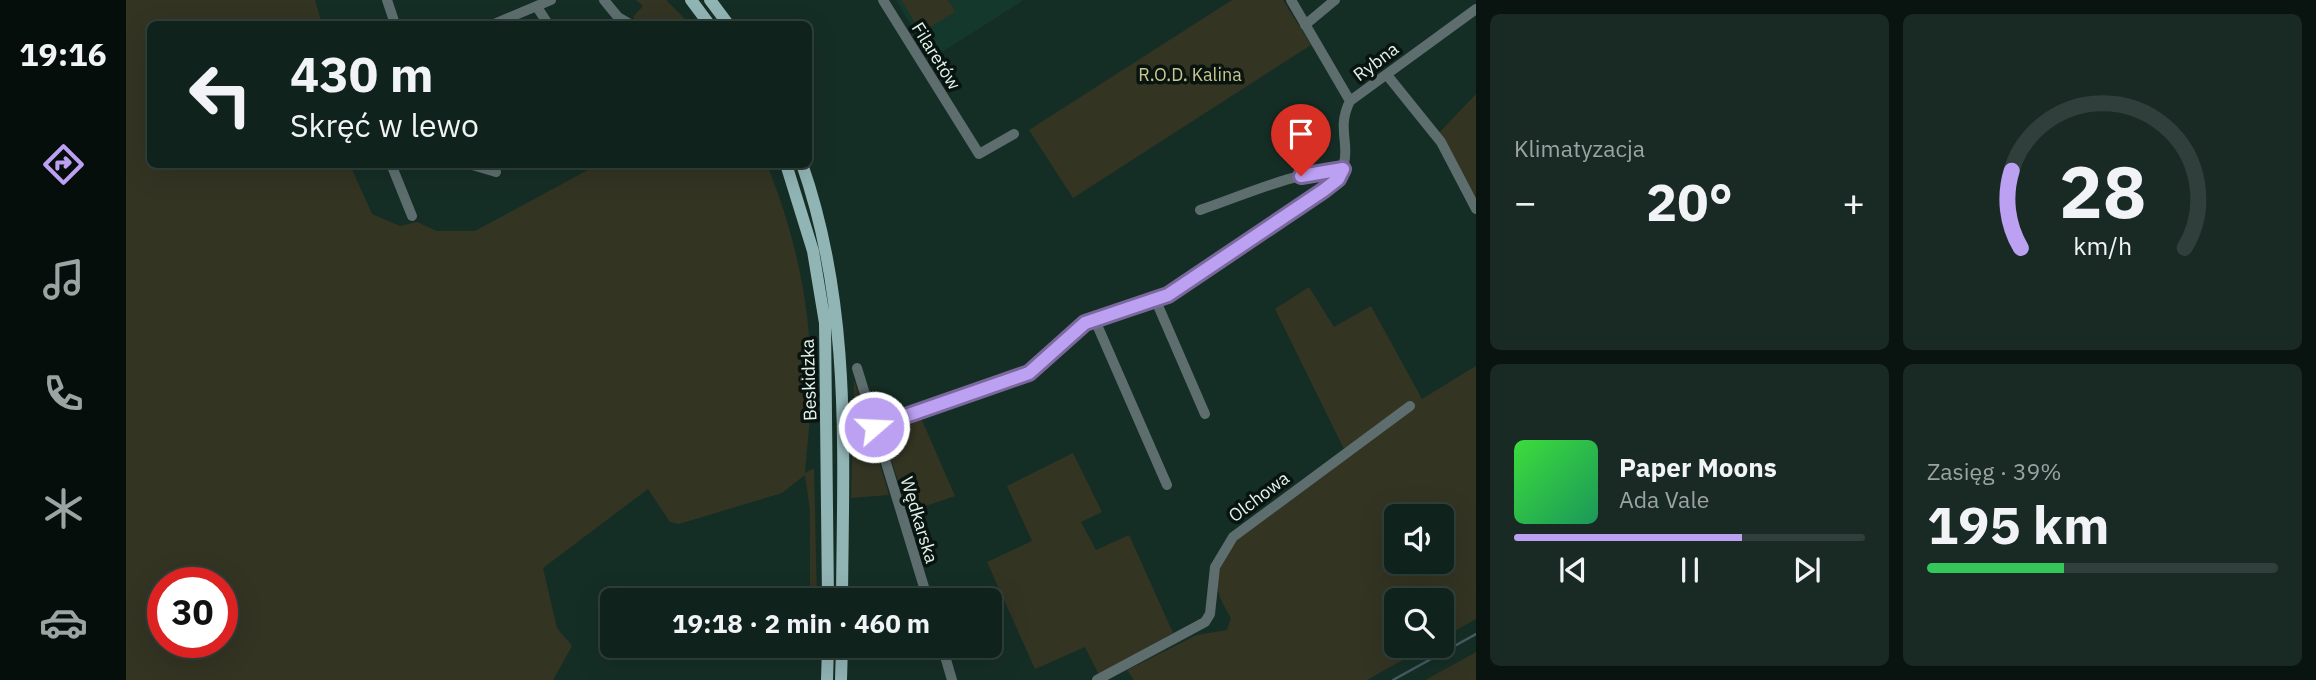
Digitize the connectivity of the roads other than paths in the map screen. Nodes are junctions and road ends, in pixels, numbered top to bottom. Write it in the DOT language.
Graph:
graph roads {
  1 [pos="387,0"];
  2 [pos="551,0"];
  3 [pos="691,0"];
  4 [pos="710,0"];
  5 [pos="883,0"];
  6 [pos="1291,0"];
  7 [pos="1335,0"];
  8 [pos="604,1"];
  9 [pos="541,3"];
  10 [pos="1476,9"];
  11 [pos="395,21"];
  12 [pos="501,21"];
  13 [pos="547,21"];
  14 [pos="627,21"];
  15 [pos="707,21"];
  16 [pos="726,21"];
  17 [pos="1305,25"];
  18 [pos="1387,75"];
  19 [pos="1350,101"];
  20 [pos="1014,134"];
  21 [pos="393,168"];
  22 [pos="482,168"];
  23 [pos="787,168"];
  24 [pos="803,168"];
  25 [pos="1343,169"];
  26 [pos="496,172"];
  27 [pos="1476,209"];
  28 [pos="1200,210"];
  29 [pos="412,216"];
  30 [pos="1156,301"];
  31 [pos="1094,318"];
  32 [pos="857,368"];
  33 [pos="1410,406"];
  34 [pos="1205,414"];
  35 [pos="874,427"];
  36 [pos="1167,485"];
  37 [pos="828,588"];
  38 [pos="842,588"];
  39 [pos="924,588"];
  40 [pos="828,658"];
  41 [pos="842,658"];
  42 [pos="946,658"];
  43 [pos="827,680"];
  44 [pos="841,680"];
  45 [pos="953,680"];
  46 [pos="1097,680"];
  1 -- 11 [label="street"];
  2 -- 9 [label="street"];
  3 -- 15 [label="main road"];
  4 -- 16 [label="main road"];
  5 -- 20 [label="street, Filaretów"];
  6 -- 17 [label="street"];
  7 -- 17 [label="street"];
  8 -- 14 [label="street"];
  9 -- 12 [label="street"];
  9 -- 13 [label="street"];
  10 -- 18 [label="street, Rybna"];
  17 -- 19 [label="street"];
  18 -- 19 [label="street, Rybna"];
  18 -- 27 [label="street"];
  19 -- 25 [label="street, Rybna"];
  21 -- 29 [label="street"];
  22 -- 26 [label="street"];
  23 -- 37 [label="main road, Beskidzka"];
  24 -- 38 [label="main road, Beskidzka"];
  25 -- 28 [label="street"];
  25 -- 30 [label="street"];
  30 -- 31 [label="street"];
  30 -- 34 [label="street"];
  31 -- 35 [label="street"];
  31 -- 36 [label="street"];
  32 -- 35 [label="street, Wędkarska"];
  33 -- 46 [label="street, Olchowa"];
  35 -- 39 [label="street, Wędkarska"];
  40 -- 43 [label="main road"];
  41 -- 44 [label="main road"];
  42 -- 45 [label="street"];
}
